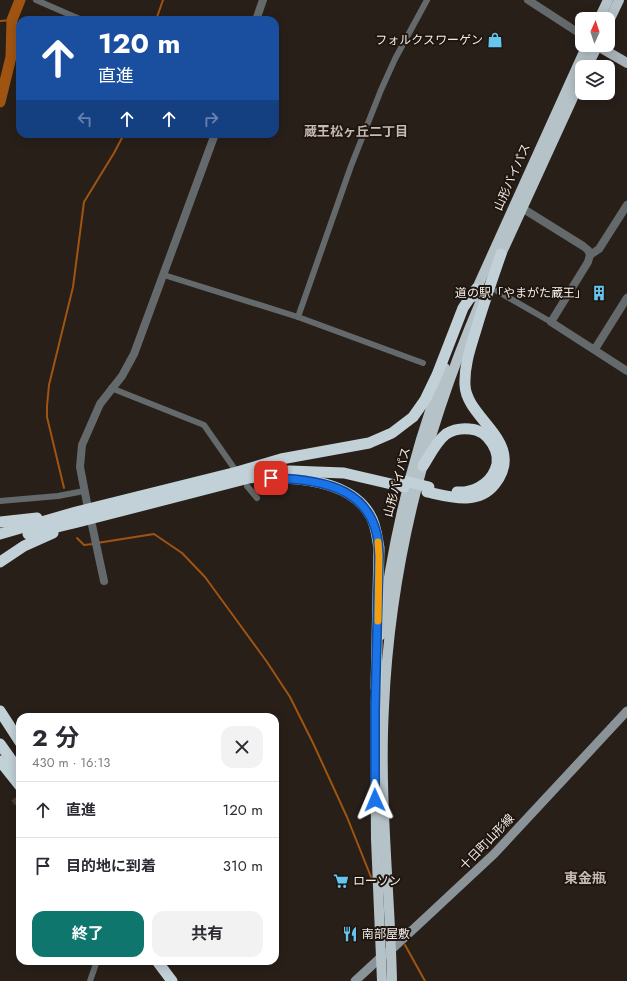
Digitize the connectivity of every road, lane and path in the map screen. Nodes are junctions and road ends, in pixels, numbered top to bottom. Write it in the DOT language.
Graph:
graph roads {
  1 [pos="36,0"];
  2 [pos="263,0"];
  3 [pos="428,0"];
  4 [pos="528,0"];
  5 [pos="608,0"];
  6 [pos="619,0"];
  7 [pos="602,12"];
  8 [pos="613,12"];
  9 [pos="73,16"];
  10 [pos="257,16"];
  11 [pos="575,30"];
  12 [pos="584,52"];
  13 [pos="609,52"];
  14 [pos="627,63"];
  15 [pos="575,93"];
  16 [pos="214,138"];
  17 [pos="627,205"];
  18 [pos="522,208"];
  19 [pos="501,254"];
  20 [pos="590,255"];
  21 [pos="164,275"];
  22 [pos="476,289"];
  23 [pos="498,291"];
  24 [pos="627,298"];
  25 [pos="298,317"];
  26 [pos="551,322"];
  27 [pos="595,349"];
  28 [pos="423,363"];
  29 [pos="627,371"];
  30 [pos="111,388"];
  31 [pos="423,466"];
  32 [pos="235,470"];
  33 [pos="248,482"];
  34 [pos="404,484"];
  35 [pos="428,490"];
  36 [pos="84,491"];
  37 [pos="257,498"];
  38 [pos="0,501"];
  39 [pos="87,503"];
  40 [pos="77,517"];
  41 [pos="0,522"];
  42 [pos="92,525"];
  43 [pos="0,534"];
  44 [pos="0,542"];
  45 [pos="0,562"];
  46 [pos="104,580"];
  47 [pos="376,688"];
  48 [pos="0,710"];
  49 [pos="627,711"];
  50 [pos="0,720"];
  51 [pos="16,736"];
  52 [pos="0,744"];
  53 [pos="16,744"];
  54 [pos="0,760"];
  55 [pos="16,766"];
  56 [pos="16,781"];
  57 [pos="392,950"];
  58 [pos="381,957"];
  59 [pos="95,965"];
  60 [pos="160,965"];
  61 [pos="90,981"];
  62 [pos="172,981"];
  63 [pos="355,981"];
  64 [pos="382,981"];
  65 [pos="392,981"];
  1 -- 9 [label="street"];
  2 -- 10 [label="street"];
  3 -- 25 [label="street"];
  4 -- 11 [label="street"];
  5 -- 7 [label="highway"];
  6 -- 8 [label="highway"];
  12 -- 22 [label="highway, 山形バイパス"];
  13 -- 14 [label="main road"];
  15 -- 18 [label="highway, 山形バイパス"];
  16 -- 21 [label="street"];
  17 -- 20 [label="street"];
  18 -- 19 [label="highway, 山形バイパス"];
  18 -- 20 [label="street"];
  19 -- 31 [label="highway, 山形バイパス"];
  19 -- 35 [label="highway"];
  20 -- 26 [label="street"];
  21 -- 25 [label="street"];
  21 -- 30 [label="street"];
  22 -- 32 [label="highway"];
  22 -- 47 [label="highway, 山形バイパス"];
  23 -- 26 [label="street"];
  24 -- 27 [label="street"];
  25 -- 28 [label="street"];
  26 -- 27 [label="street"];
  27 -- 29 [label="street"];
  30 -- 32 [label="street"];
  30 -- 36 [label="street"];
  31 -- 35 [label="highway"];
  31 -- 57 [label="highway, 山形バイパス"];
  32 -- 34 [label="highway"];
  32 -- 40 [label="highway"];
  33 -- 34 [label="highway"];
  33 -- 37 [label="street"];
  33 -- 40 [label="highway"];
  33 -- 47 [label="highway"];
  34 -- 35 [label="highway"];
  36 -- 38 [label="street"];
  36 -- 39 [label="street"];
  40 -- 41 [label="highway"];
  40 -- 43 [label="highway"];
  40 -- 44 [label="highway"];
  40 -- 45 [label="highway"];
  42 -- 46 [label="street"];
  47 -- 58 [label="highway, 山形バイパス"];
  48 -- 51 [label="highway"];
  49 -- 57 [label="main road, 十日町山形線"];
  50 -- 53 [label="highway"];
  52 -- 55 [label="highway"];
  54 -- 56 [label="highway"];
  57 -- 58 [label="main road, 十日町山形線"];
  57 -- 65 [label="highway, 山形バイパス"];
  58 -- 63 [label="main road, 十日町山形線"];
  58 -- 64 [label="highway, 山形バイパス"];
  59 -- 61 [label="street"];
  60 -- 62 [label="highway"];
}
